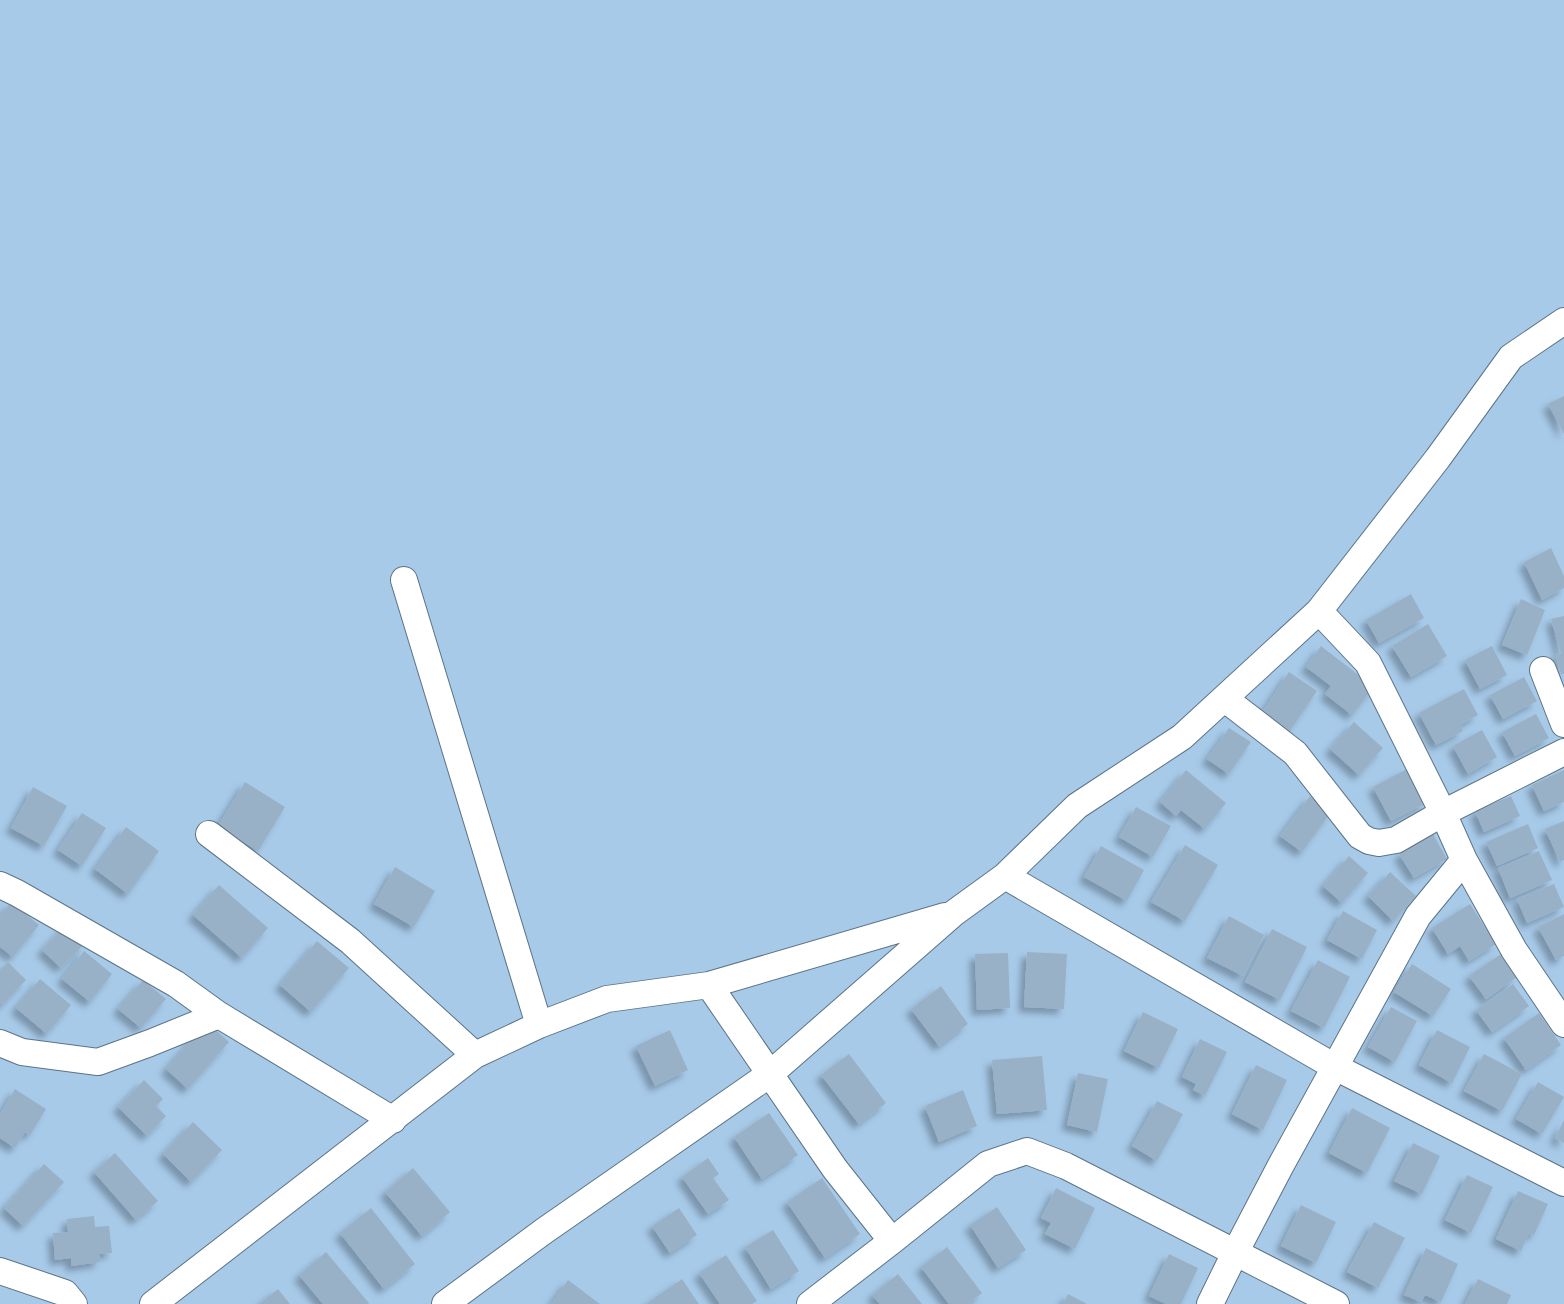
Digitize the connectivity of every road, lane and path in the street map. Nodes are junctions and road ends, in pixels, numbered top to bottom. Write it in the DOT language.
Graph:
graph roads {
  1 [pos="1564,321"];
  2 [pos="404,580"];
  3 [pos="1319,611"];
  4 [pos="1543,670"];
  5 [pos="1225,699"];
  6 [pos="1564,724"];
  7 [pos="1564,752"];
  8 [pos="1443,813"];
  9 [pos="209,834"];
  10 [pos="1464,860"];
  11 [pos="1005,876"];
  12 [pos="0,885"];
  13 [pos="954,913"];
  14 [pos="709,985"];
  15 [pos="219,1015"];
  16 [pos="1564,1024"];
  17 [pos="539,1025"];
  18 [pos="0,1043"];
  19 [pos="475,1055"];
  20 [pos="1335,1067"];
  21 [pos="770,1074"];
  22 [pos="393,1120"];
  23 [pos="1564,1183"];
  24 [pos="892,1242"];
  25 [pos="1234,1253"];
  26 [pos="0,1271"];
  27 [pos="74,1304"];
  28 [pos="153,1304"];
  29 [pos="444,1304"];
  30 [pos="810,1304"];
  31 [pos="1210,1304"];
  32 [pos="1336,1304"];
  1 -- 3 [label="street"];
  2 -- 17 [label="street"];
  3 -- 5 [label="street"];
  3 -- 8 [label="street"];
  4 -- 6 [label="street"];
  5 -- 8 [label="street"];
  5 -- 11 [label="street"];
  7 -- 8 [label="street"];
  8 -- 10 [label="street"];
  9 -- 19 [label="street"];
  10 -- 16 [label="street"];
  10 -- 20 [label="street"];
  11 -- 13 [label="street"];
  11 -- 20 [label="street"];
  12 -- 15 [label="street"];
  13 -- 14 [label="street"];
  13 -- 21 [label="street"];
  14 -- 17 [label="street"];
  14 -- 21 [label="street"];
  15 -- 18 [label="street"];
  15 -- 22 [label="street"];
  17 -- 19 [label="street"];
  19 -- 22 [label="street"];
  20 -- 23 [label="street"];
  20 -- 25 [label="street"];
  21 -- 24 [label="street"];
  21 -- 29 [label="street"];
  22 -- 28 [label="street"];
  24 -- 25 [label="street"];
  24 -- 30 [label="street"];
  25 -- 31 [label="street"];
  25 -- 32 [label="street"];
  26 -- 27 [label="street"];
}
